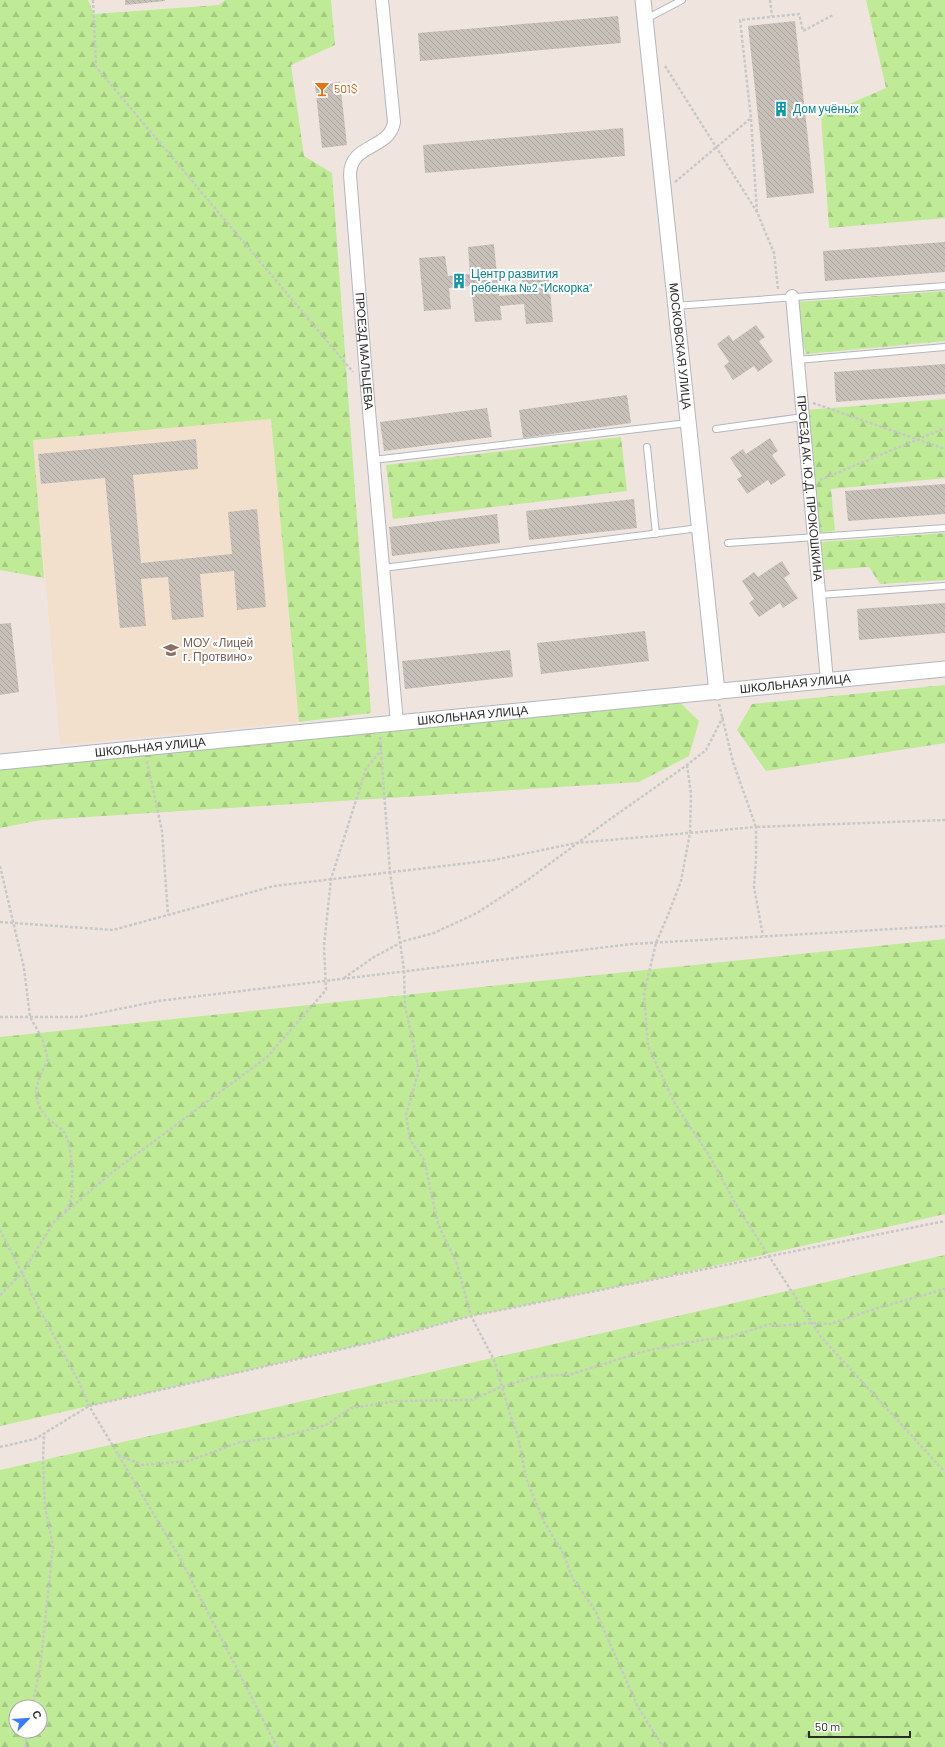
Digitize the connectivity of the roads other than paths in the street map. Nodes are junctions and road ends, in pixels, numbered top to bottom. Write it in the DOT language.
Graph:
graph roads {
  1 [pos="382,0"];
  2 [pos="643,0"];
  3 [pos="682,0"];
  4 [pos="645,20"];
  5 [pos="945,286"];
  6 [pos="792,296"];
  7 [pos="675,306"];
  8 [pos="945,347"];
  9 [pos="798,360"];
  10 [pos="803,417"];
  11 [pos="688,423"];
  12 [pos="716,429"];
  13 [pos="647,446"];
  14 [pos="373,460"];
  15 [pos="699,528"];
  16 [pos="945,528"];
  17 [pos="656,534"];
  18 [pos="814,538"];
  19 [pos="728,543"];
  20 [pos="383,568"];
  21 [pos="945,586"];
  22 [pos="819,595"];
  23 [pos="945,669"];
  24 [pos="827,681"];
  25 [pos="716,692"];
  26 [pos="397,723"];
  27 [pos="0,762"];
  1 -- 14 [label="street, ПРОЕЗД МАЛЬЦЕВА"];
  2 -- 4 [label="street, МОСКОВСКАЯ УЛИЦА"];
  3 -- 4 [label="lane"];
  4 -- 7 [label="street, МОСКОВСКАЯ УЛИЦА"];
  5 -- 6 [label="lane"];
  6 -- 7 [label="lane"];
  6 -- 9 [label="street, ПРОЕЗД АК. Ю.Д. ПРОКОШКИНА"];
  7 -- 11 [label="street, МОСКОВСКАЯ УЛИЦА"];
  8 -- 9 [label="lane"];
  9 -- 10 [label="street, ПРОЕЗД АК. Ю.Д. ПРОКОШКИНА"];
  10 -- 12 [label="lane"];
  10 -- 18 [label="street, ПРОЕЗД АК. Ю.Д. ПРОКОШКИНА"];
  11 -- 14 [label="lane"];
  11 -- 15 [label="street, МОСКОВСКАЯ УЛИЦА"];
  13 -- 17 [label="lane"];
  14 -- 20 [label="street, ПРОЕЗД МАЛЬЦЕВА"];
  15 -- 17 [label="lane"];
  15 -- 25 [label="street, МОСКОВСКАЯ УЛИЦА"];
  16 -- 18 [label="lane"];
  17 -- 20 [label="lane"];
  18 -- 19 [label="lane"];
  18 -- 22 [label="street, ПРОЕЗД АК. Ю.Д. ПРОКОШКИНА"];
  20 -- 26 [label="street, ПРОЕЗД МАЛЬЦЕВА"];
  21 -- 22 [label="lane"];
  22 -- 24 [label="street, ПРОЕЗД АК. Ю.Д. ПРОКОШКИНА"];
  23 -- 24 [label="street, ШКОЛЬНАЯ УЛИЦА"];
  24 -- 25 [label="street, ШКОЛЬНАЯ УЛИЦА"];
  25 -- 26 [label="street, ШКОЛЬНАЯ УЛИЦА"];
  26 -- 27 [label="street, ШКОЛЬНАЯ УЛИЦА"];
}
